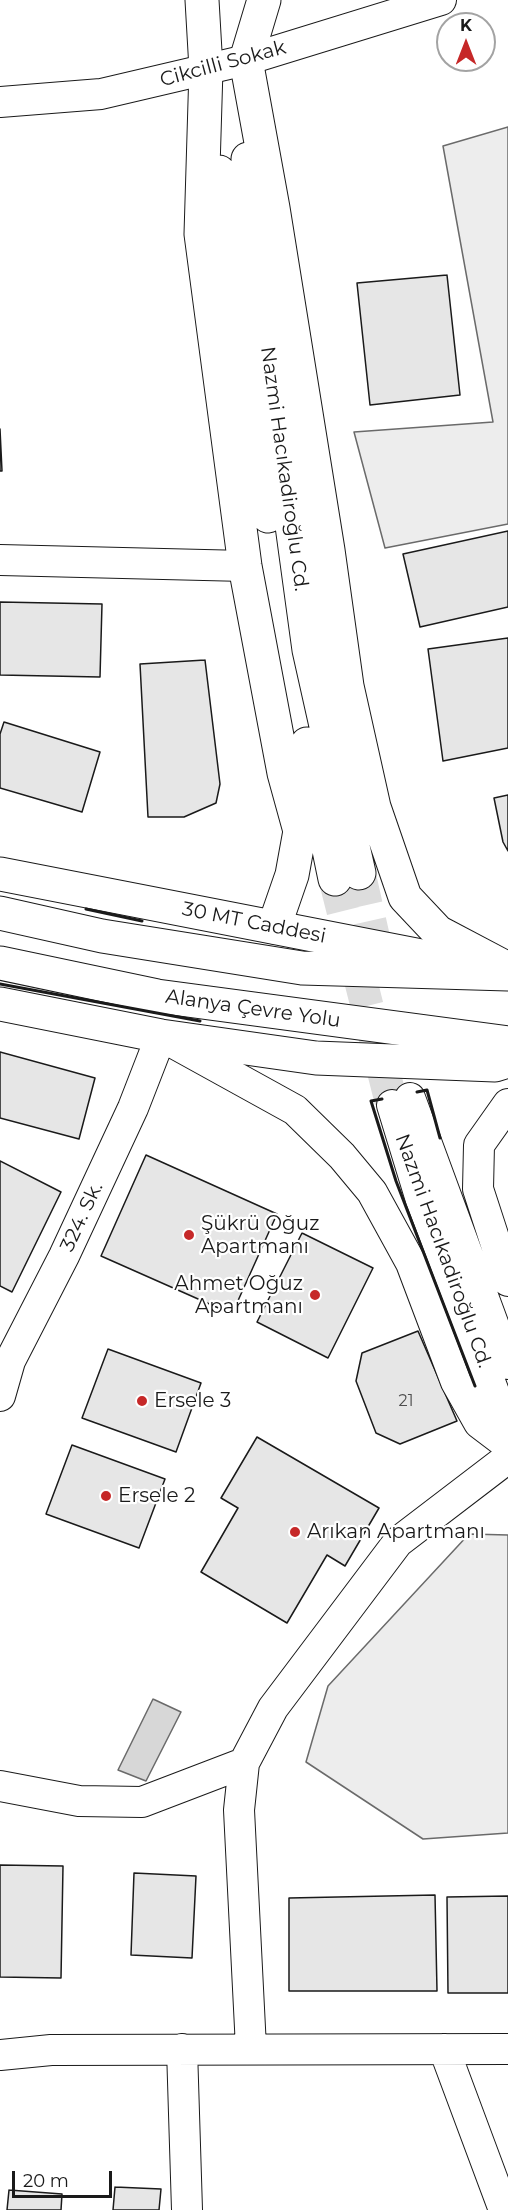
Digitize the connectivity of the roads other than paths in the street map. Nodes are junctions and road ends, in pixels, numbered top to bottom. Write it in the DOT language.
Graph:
graph roads {
  1 [pos="202,0"];
  2 [pos="264,0"];
  3 [pos="441,0"];
  4 [pos="246,60"];
  5 [pos="206,69"];
  6 [pos="0,102"];
  7 [pos="0,560"];
  8 [pos="245,566"];
  9 [pos="0,874"];
  10 [pos="0,913"];
  11 [pos="274,927"];
  12 [pos="0,963"];
  13 [pos="508,972"];
  14 [pos="0,1004"];
  15 [pos="160,1036"];
  16 [pos="508,1043"];
  17 [pos="508,1061"];
  18 [pos="508,1104"];
  19 [pos="508,1281"];
  20 [pos="5,1360"];
  21 [pos="508,1364"];
  22 [pos="0,1396"];
  23 [pos="508,1429"];
  24 [pos="508,1445"];
  25 [pos="508,1458"];
  26 [pos="244,1763"];
  27 [pos="0,1786"];
  28 [pos="251,2048"];
  29 [pos="182,2049"];
  30 [pos="444,2049"];
  31 [pos="508,2049"];
  32 [pos="0,2055"];
  33 [pos="187,2210"];
  34 [pos="504,2210"];
  1 -- 5 [label="main road"];
  2 -- 4 [label="main road"];
  3 -- 4 [label="street, Cikcilli Sokak"];
  4 -- 5 [label="street, Cikcilli Sokak"];
  4 -- 5 [label="main road, Nazmi Hacıkadiroğlu Cd."];
  4 -- 13 [label="main road"];
  5 -- 6 [label="street, Cikcilli Sokak"];
  5 -- 8 [label="main road"];
  7 -- 8 [label="street"];
  8 -- 11 [label="main road"];
  9 -- 11 [label="main road, 30 MT Caddesi"];
  10 -- 13 [label="main road"];
  11 -- 13 [label="main road, 30 MT Caddesi"];
  12 -- 16 [label="main road, Alanya Çevre Yolu"];
  14 -- 15 [label="main road"];
  15 -- 17 [label="main road"];
  15 -- 20 [label="street, 324. Sk."];
  15 -- 24 [label="street"];
  18 -- 19 [label="street"];
  20 -- 22 [label="street, 324. Sk."];
  21 -- 23 [label="street, Nazmi Hacıkadiroğlu Cd."];
  25 -- 26 [label="street"];
  26 -- 27 [label="street"];
  26 -- 28 [label="street"];
  28 -- 29 [label="street"];
  28 -- 30 [label="street"];
  29 -- 32 [label="street"];
  29 -- 33 [label="street"];
  30 -- 31 [label="street"];
  30 -- 34 [label="street"];
}
